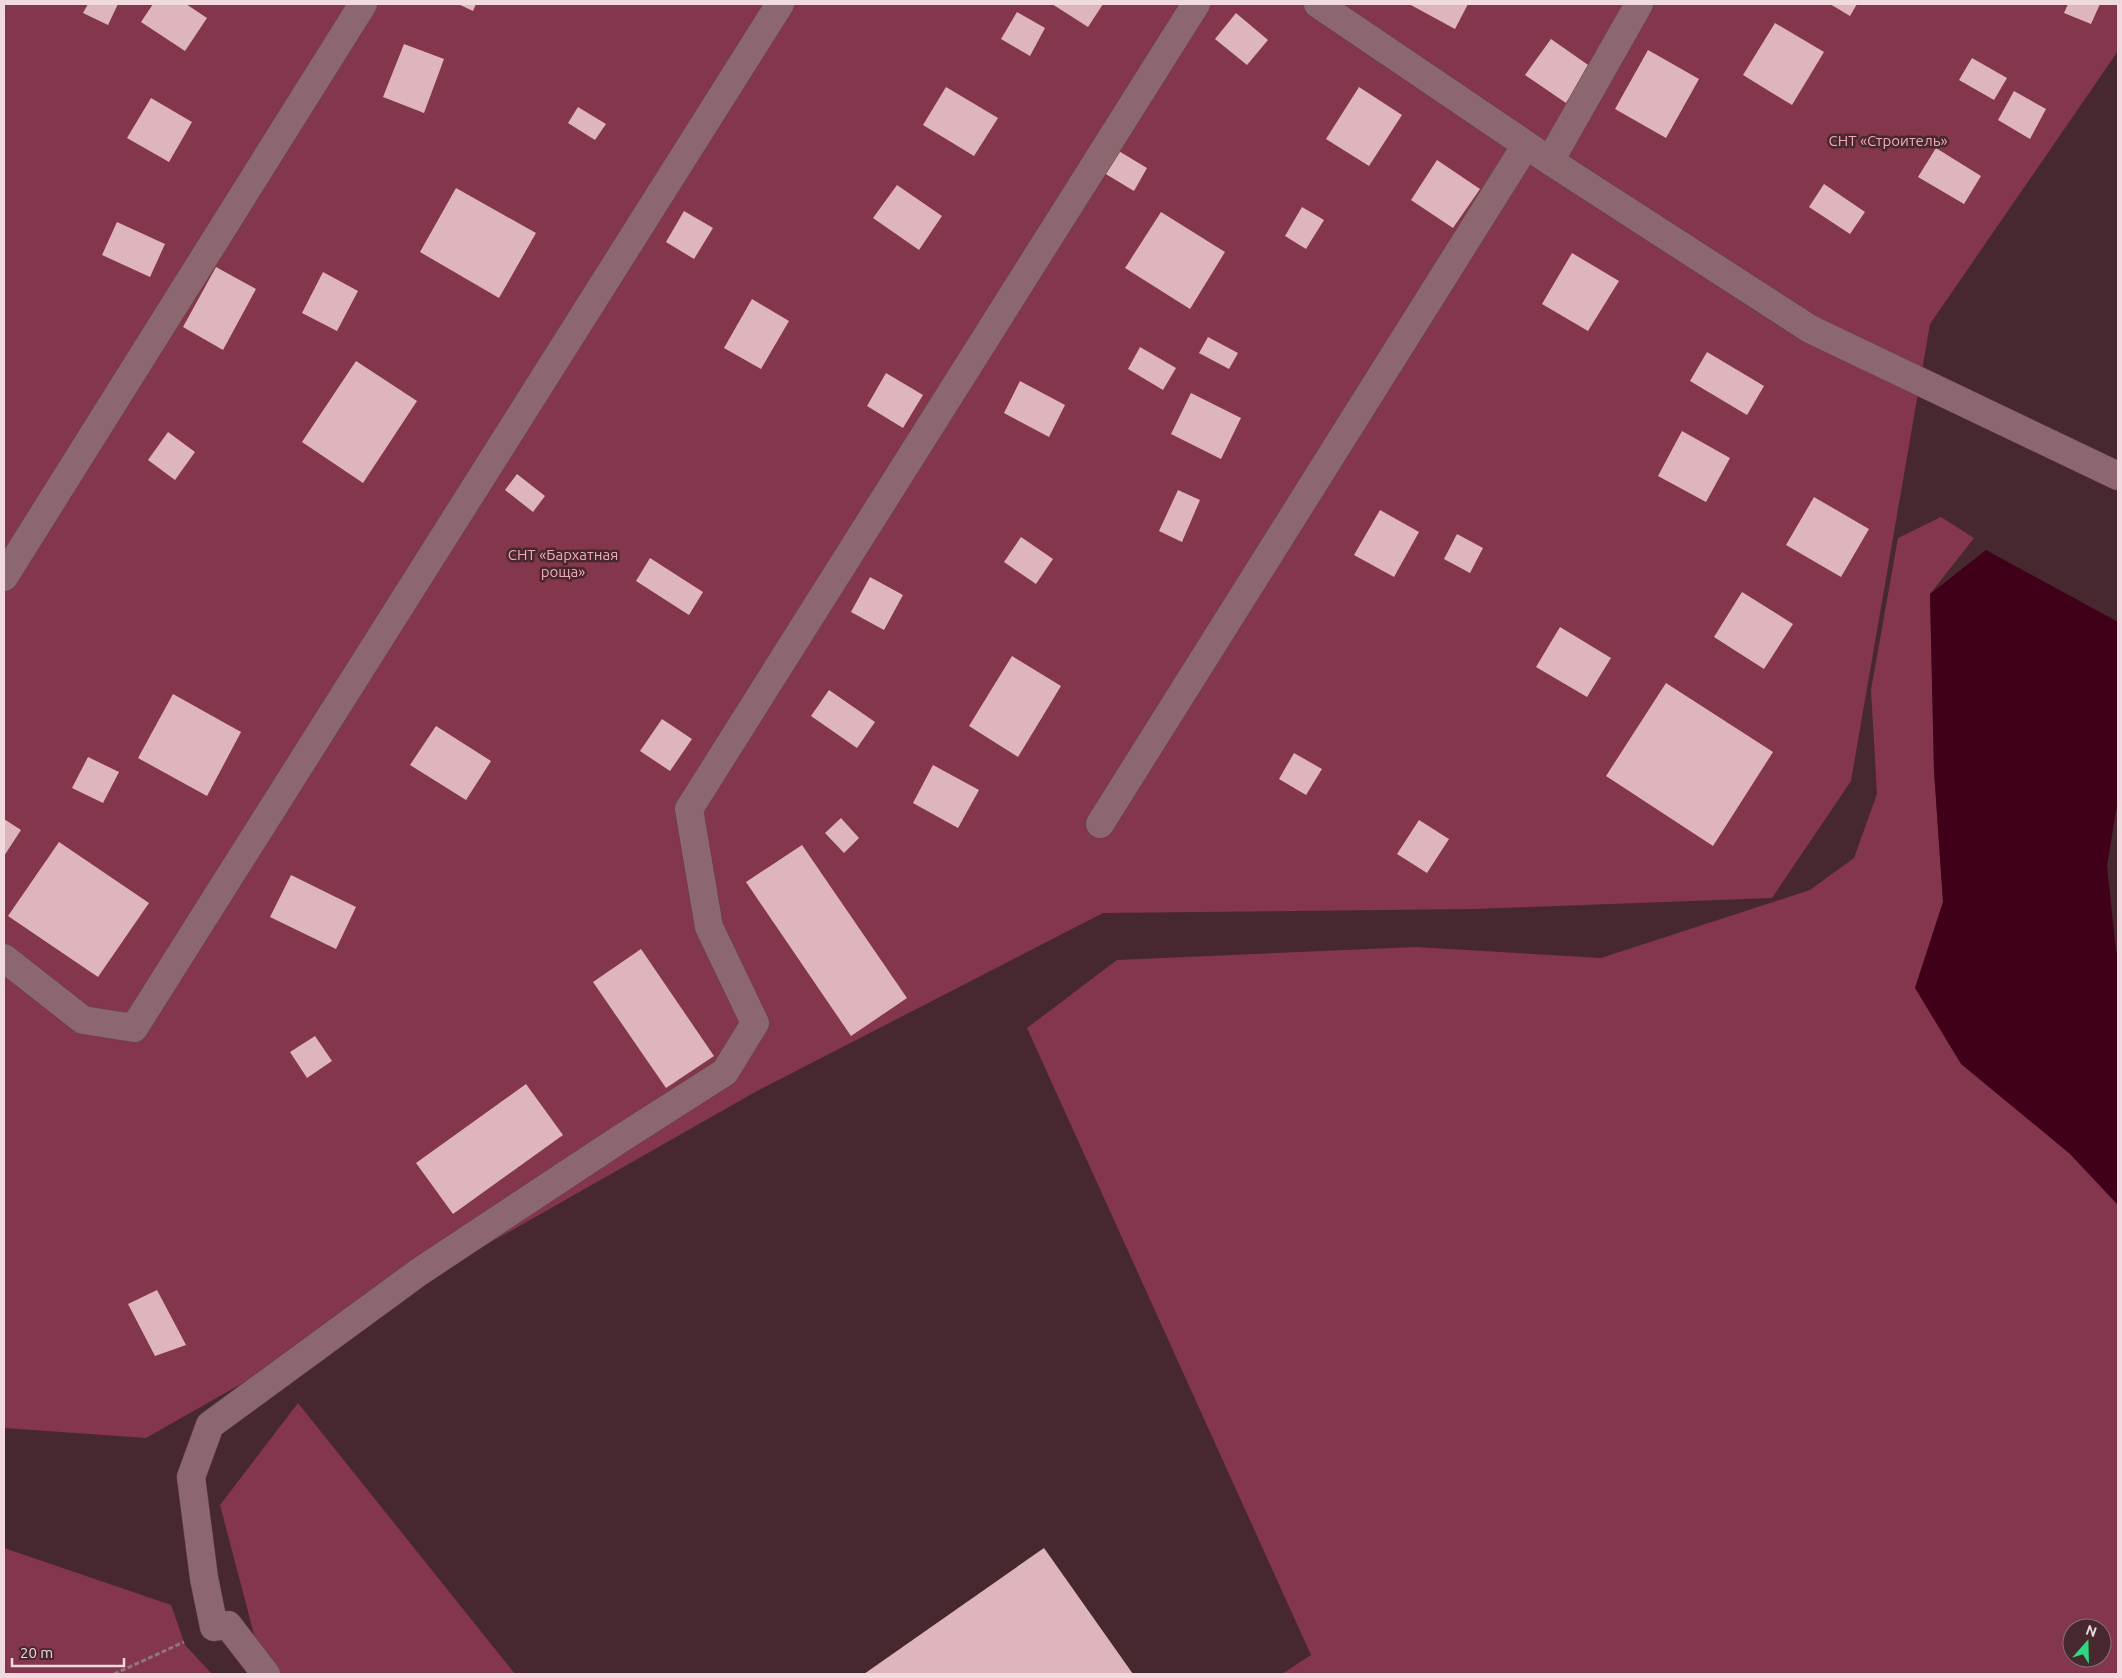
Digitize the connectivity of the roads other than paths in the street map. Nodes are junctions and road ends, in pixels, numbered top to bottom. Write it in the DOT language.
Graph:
graph roads {
  1 [pos="363,4"];
  2 [pos="780,4"];
  3 [pos="1196,4"];
  4 [pos="1318,4"];
  5 [pos="1639,4"];
  6 [pos="1526,145"];
  7 [pos="1550,161"];
  8 [pos="2118,476"];
  9 [pos="4,577"];
  10 [pos="1100,824"];
  11 [pos="4,958"];
  12 [pos="266,1674"];
  1 -- 9 [label="street"];
  2 -- 11 [label="street"];
  3 -- 12 [label="street"];
  4 -- 6 [label="street"];
  5 -- 7 [label="street"];
  6 -- 7 [label="street"];
  6 -- 10 [label="street"];
  7 -- 8 [label="street"];
}
